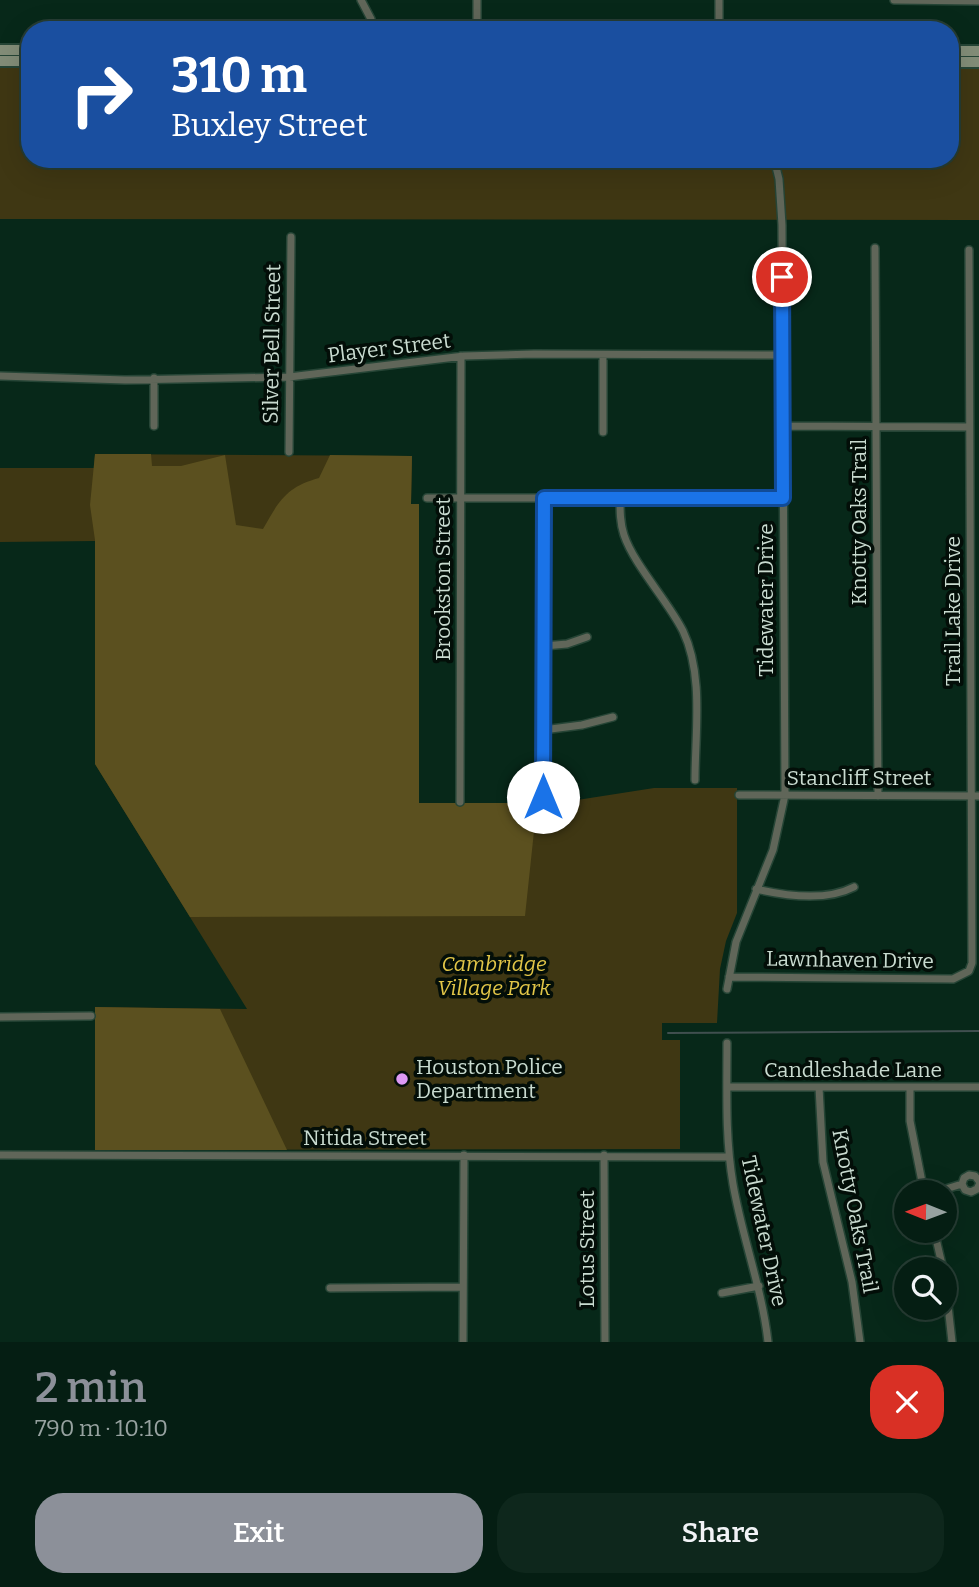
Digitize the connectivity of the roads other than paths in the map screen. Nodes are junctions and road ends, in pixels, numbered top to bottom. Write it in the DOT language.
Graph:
graph roads {
  1 [pos="361,0"];
  2 [pos="477,0"];
  3 [pos="719,0"];
  4 [pos="894,0"];
  5 [pos="957,0"];
  6 [pos="979,1"];
  7 [pos="371,21"];
  8 [pos="477,21"];
  9 [pos="719,21"];
  10 [pos="0,50"];
  11 [pos="21,50"];
  12 [pos="959,51"];
  13 [pos="979,51"];
  14 [pos="0,61"];
  15 [pos="21,61"];
  16 [pos="959,62"];
  17 [pos="979,62"];
  18 [pos="776,168"];
  19 [pos="291,237"];
  20 [pos="875,248"];
  21 [pos="969,250"];
  22 [pos="969,354"];
  23 [pos="979,354"];
  24 [pos="603,355"];
  25 [pos="782,355"];
  26 [pos="461,356"];
  27 [pos="0,376"];
  28 [pos="289,377"];
  29 [pos="154,378"];
  30 [pos="154,426"];
  31 [pos="783,426"];
  32 [pos="877,426"];
  33 [pos="969,427"];
  34 [pos="603,432"];
  35 [pos="289,452"];
  36 [pos="427,498"];
  37 [pos="461,498"];
  38 [pos="544,498"];
  39 [pos="620,498"];
  40 [pos="783,498"];
  41 [pos="975,573"];
  42 [pos="587,637"];
  43 [pos="544,646"];
  44 [pos="612,716"];
  45 [pos="543,730"];
  46 [pos="695,780"];
  47 [pos="739,795"];
  48 [pos="785,795"];
  49 [pos="878,796"];
  50 [pos="975,796"];
  51 [pos="543,797"];
  52 [pos="460,802"];
  53 [pos="854,887"];
  54 [pos="756,890"];
  55 [pos="969,971"];
  56 [pos="729,977"];
  57 [pos="727,989"];
  58 [pos="91,1016"];
  59 [pos="0,1017"];
  60 [pos="727,1043"];
  61 [pos="727,1087"];
  62 [pos="819,1087"];
  63 [pos="911,1087"];
  64 [pos="979,1087"];
  65 [pos="0,1155"];
  66 [pos="464,1155"];
  67 [pos="604,1155"];
  68 [pos="729,1157"];
  69 [pos="922,1180"];
  70 [pos="979,1183"];
  71 [pos="962,1184"];
  72 [pos="957,1186"];
  73 [pos="759,1286"];
  74 [pos="463,1287"];
  75 [pos="330,1288"];
  76 [pos="722,1293"];
  77 [pos="950,1320"];
  78 [pos="463,1342"];
  79 [pos="605,1342"];
  80 [pos="768,1342"];
  81 [pos="860,1342"];
  82 [pos="952,1342"];
  1 -- 7 [label="street"];
  2 -- 8 [label="street"];
  3 -- 9 [label="street"];
  4 -- 5 [label="street"];
  5 -- 6 [label="street"];
  10 -- 11 [label="main road"];
  12 -- 13 [label="main road"];
  14 -- 15 [label="main road"];
  16 -- 17 [label="main road"];
  18 -- 25 [label="street, Tidewater Drive"];
  19 -- 28 [label="street, Silver Bell Street"];
  20 -- 32 [label="street, Knotty Oaks Trail"];
  21 -- 22 [label="street, Trail Lake Drive"];
  22 -- 23 [label="street"];
  22 -- 33 [label="street, Trail Lake Drive"];
  24 -- 25 [label="street, Player Street"];
  24 -- 26 [label="street, Player Street"];
  24 -- 34 [label="street"];
  25 -- 31 [label="street, Tidewater Drive"];
  26 -- 28 [label="street, Player Street"];
  26 -- 37 [label="street, Brookston Street"];
  27 -- 29 [label="street, Player Street"];
  28 -- 29 [label="street, Player Street"];
  28 -- 35 [label="street, Silver Bell Street"];
  29 -- 30 [label="street"];
  31 -- 32 [label="street"];
  31 -- 40 [label="street, Tidewater Drive"];
  32 -- 33 [label="street"];
  32 -- 49 [label="street, Knotty Oaks Trail"];
  33 -- 41 [label="street, Trail Lake Drive"];
  36 -- 37 [label="street"];
  37 -- 38 [label="street"];
  37 -- 52 [label="street, Brookston Street"];
  38 -- 39 [label="street"];
  38 -- 43 [label="street"];
  39 -- 40 [label="street"];
  39 -- 46 [label="street"];
  40 -- 48 [label="street, Tidewater Drive"];
  41 -- 50 [label="street, Trail Lake Drive"];
  42 -- 43 [label="street"];
  43 -- 45 [label="street"];
  44 -- 45 [label="street"];
  45 -- 51 [label="street"];
  47 -- 48 [label="street, Stancliff Street"];
  48 -- 49 [label="street, Stancliff Street"];
  48 -- 54 [label="street, Tidewater Drive"];
  49 -- 50 [label="street, Stancliff Street"];
  50 -- 55 [label="street, Trail Lake Drive"];
  53 -- 54 [label="street"];
  54 -- 56 [label="street, Tidewater Drive"];
  55 -- 56 [label="street, Lawnhaven Drive"];
  56 -- 57 [label="street, Tidewater Drive"];
  58 -- 59 [label="street"];
  60 -- 61 [label="street, Tidewater Drive"];
  61 -- 62 [label="street, Candleshade Lane"];
  61 -- 68 [label="street, Tidewater Drive"];
  62 -- 63 [label="street, Candleshade Lane"];
  62 -- 81 [label="street, Knotty Oaks Trail"];
  63 -- 64 [label="street, Candleshade Lane"];
  63 -- 69 [label="street"];
  65 -- 66 [label="street, Nitida Street"];
  66 -- 67 [label="street, Nitida Street"];
  66 -- 74 [label="street"];
  67 -- 68 [label="street, Nitida Street"];
  67 -- 79 [label="street, Lotus Street"];
  68 -- 73 [label="street, Tidewater Drive"];
  70 -- 71 [label="street"];
  70 -- 71 [label="street"];
  71 -- 72 [label="street"];
  73 -- 76 [label="street"];
  73 -- 80 [label="street, Tidewater Drive"];
  74 -- 75 [label="street"];
  74 -- 78 [label="street"];
  77 -- 82 [label="street"];
}
